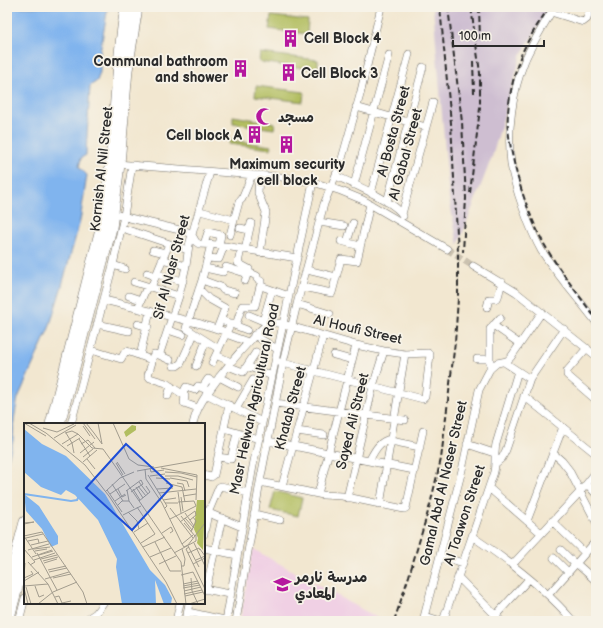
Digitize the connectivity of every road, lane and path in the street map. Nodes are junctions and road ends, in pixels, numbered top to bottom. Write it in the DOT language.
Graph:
graph roads {
  1 [pos="126,7"];
  2 [pos="137,7"];
  3 [pos="380,7"];
  4 [pos="590,7"];
  5 [pos="552,10"];
  6 [pos="409,54"];
  7 [pos="389,55"];
  8 [pos="423,67"];
  9 [pos="433,102"];
  10 [pos="356,107"];
  11 [pos="374,112"];
  12 [pos="392,117"];
  13 [pos="408,122"];
  14 [pos="426,127"];
  15 [pos="115,163"];
  16 [pos="132,165"];
  17 [pos="210,172"];
  18 [pos="252,175"];
  19 [pos="259,175"];
  20 [pos="336,176"];
  21 [pos="313,182"];
  22 [pos="354,184"];
  23 [pos="330,187"];
  24 [pos="371,193"];
  25 [pos="387,202"];
  26 [pos="370,204"];
  27 [pos="200,211"];
  28 [pos="402,214"];
  29 [pos="119,215"];
  30 [pos="234,220"];
  31 [pos="319,222"];
  32 [pos="353,222"];
  33 [pos="404,224"];
  34 [pos="344,226"];
  35 [pos="122,228"];
  36 [pos="240,228"];
  37 [pos="230,234"];
  38 [pos="193,237"];
  39 [pos="169,244"];
  40 [pos="207,244"];
  41 [pos="221,245"];
  42 [pos="360,246"];
  43 [pos="243,249"];
  44 [pos="447,249"];
  45 [pos="153,250"];
  46 [pos="188,250"];
  47 [pos="260,253"];
  48 [pos="163,256"];
  49 [pos="208,258"];
  50 [pos="297,258"];
  51 [pos="114,265"];
  52 [pos="186,266"];
  53 [pos="473,266"];
  54 [pos="205,268"];
  55 [pos="125,269"];
  56 [pos="307,270"];
  57 [pos="147,273"];
  58 [pos="156,275"];
  59 [pos="247,276"];
  60 [pos="336,277"];
  61 [pos="202,280"];
  62 [pos="183,281"];
  63 [pos="134,282"];
  64 [pos="502,282"];
  65 [pos="260,286"];
  66 [pos="150,287"];
  67 [pos="302,287"];
  68 [pos="199,289"];
  69 [pos="272,290"];
  70 [pos="234,293"];
  71 [pos="129,296"];
  72 [pos="179,296"];
  73 [pos="289,296"];
  74 [pos="104,300"];
  75 [pos="142,300"];
  76 [pos="297,304"];
  77 [pos="487,307"];
  78 [pos="138,308"];
  79 [pos="150,312"];
  80 [pos="542,312"];
  81 [pos="330,314"];
  82 [pos="249,315"];
  83 [pos="172,317"];
  84 [pos="500,318"];
  85 [pos="221,320"];
  86 [pos="266,322"];
  87 [pos="596,322"];
  88 [pos="98,324"];
  89 [pos="138,324"];
  90 [pos="187,324"];
  91 [pos="233,324"];
  92 [pos="283,324"];
  93 [pos="148,326"];
  94 [pos="493,326"];
  95 [pos="292,327"];
  96 [pos="217,328"];
  97 [pos="564,329"];
  98 [pos="168,330"];
  99 [pos="129,331"];
  100 [pos="226,333"];
  101 [pos="194,334"];
  102 [pos="183,335"];
  103 [pos="254,335"];
  104 [pos="323,336"];
  105 [pos="240,338"];
  106 [pos="206,341"];
  107 [pos="248,342"];
  108 [pos="520,344"];
  109 [pos="356,345"];
  110 [pos="587,348"];
  111 [pos="277,349"];
  112 [pos="91,350"];
  113 [pos="384,351"];
  114 [pos="218,352"];
  115 [pos="256,352"];
  116 [pos="159,354"];
  117 [pos="405,354"];
  118 [pos="334,355"];
  119 [pos="140,356"];
  120 [pos="596,356"];
  121 [pos="477,359"];
  122 [pos="490,359"];
  123 [pos="352,360"];
  124 [pos="151,361"];
  125 [pos="275,361"];
  126 [pos="504,362"];
  127 [pos="212,363"];
  128 [pos="283,363"];
  129 [pos="230,364"];
  130 [pos="196,366"];
  131 [pos="247,366"];
  132 [pos="490,369"];
  133 [pos="313,371"];
  134 [pos="518,371"];
  135 [pos="272,376"];
  136 [pos="530,379"];
  137 [pos="217,380"];
  138 [pos="252,380"];
  139 [pos="347,380"];
  140 [pos="171,386"];
  141 [pos="372,386"];
  142 [pos="238,387"];
  143 [pos="206,391"];
  144 [pos="183,393"];
  145 [pos="399,393"];
  146 [pos="168,396"];
  147 [pos="524,396"];
  148 [pos="596,400"];
  149 [pos="275,403"];
  150 [pos="229,405"];
  151 [pos="304,407"];
  152 [pos="198,408"];
  153 [pos="236,409"];
  154 [pos="339,412"];
  155 [pos="366,415"];
  156 [pos="394,419"];
  157 [pos="405,420"];
  158 [pos="262,422"];
  159 [pos="51,423"];
  160 [pos="59,423"];
  161 [pos="71,423"];
  162 [pos="193,423"];
  163 [pos="563,427"];
  164 [pos="224,429"];
  165 [pos="297,431"];
  166 [pos="423,431"];
  167 [pos="237,433"];
  168 [pos="324,435"];
  169 [pos="258,439"];
  170 [pos="391,440"];
  171 [pos="268,441"];
  172 [pos="467,444"];
  173 [pos="293,446"];
  174 [pos="420,447"];
  175 [pos="329,453"];
  176 [pos="494,453"];
  177 [pos="553,453"];
  178 [pos="596,454"];
  179 [pos="218,457"];
  180 [pos="356,458"];
  181 [pos="369,461"];
  182 [pos="387,464"];
  183 [pos="495,464"];
  184 [pos="253,466"];
  185 [pos="262,468"];
  186 [pos="414,470"];
  187 [pos="596,472"];
  188 [pos="205,476"];
  189 [pos="260,482"];
  190 [pos="587,484"];
  191 [pos="282,486"];
  192 [pos="489,488"];
  193 [pos="580,492"];
  194 [pos="248,493"];
  195 [pos="318,494"];
  196 [pos="596,494"];
  197 [pos="347,498"];
  198 [pos="380,505"];
  199 [pos="206,512"];
  200 [pos="254,514"];
  201 [pos="222,518"];
  202 [pos="280,520"];
  203 [pos="527,521"];
  204 [pos="552,521"];
  205 [pos="596,522"];
  206 [pos="205,523"];
  207 [pos="24,526"];
  208 [pos="242,527"];
  209 [pos="541,533"];
  210 [pos="473,537"];
  211 [pos="596,541"];
  212 [pos="205,548"];
  213 [pos="214,550"];
  214 [pos="561,550"];
  215 [pos="585,553"];
  216 [pos="237,555"];
  217 [pos="441,556"];
  218 [pos="554,558"];
  219 [pos="24,561"];
  220 [pos="463,563"];
  221 [pos="576,564"];
  222 [pos="512,565"];
  223 [pos="568,572"];
  224 [pos="458,577"];
  225 [pos="529,579"];
  226 [pos="596,581"];
  227 [pos="205,589"];
  228 [pos="7,590"];
  229 [pos="230,594"];
  230 [pos="548,595"];
  231 [pos="24,602"];
  232 [pos="103,604"];
  233 [pos="180,604"];
  234 [pos="189,604"];
  235 [pos="188,612"];
  236 [pos="496,615"];
  237 [pos="424,619"];
  238 [pos="8,621"];
  239 [pos="19,621"];
  240 [pos="84,621"];
  241 [pos="176,621"];
  242 [pos="186,621"];
  243 [pos="227,621"];
  244 [pos="236,621"];
  245 [pos="442,621"];
  246 [pos="502,621"];
  247 [pos="573,621"];
  1 -- 15 [label="highway, Kornish Al Nil Street"];
  2 -- 15 [label="highway, Kornish Al Nil Street"];
  3 -- 10 [label="street, Masr Helwan Agricultural Road"];
  4 -- 5 [label="street"];
  5 -- 87 [label="street"];
  6 -- 12 [label="street"];
  7 -- 11 [label="street"];
  8 -- 13 [label="street, Al Bosta Street"];
  9 -- 14 [label="street, Al Gabal Street"];
  10 -- 11 [label="street"];
  10 -- 20 [label="street, Masr Helwan Agricultural Road"];
  11 -- 12 [label="street"];
  11 -- 22 [label="street"];
  12 -- 13 [label="street"];
  12 -- 24 [label="street"];
  13 -- 14 [label="street"];
  13 -- 25 [label="street, Al Bosta Street"];
  14 -- 28 [label="street, Al Gabal Street"];
  15 -- 16 [label="street"];
  15 -- 29 [label="highway, Kornish Al Nil Street"];
  15 -- 159 [label="highway, Kornish Al Nil Street"];
  16 -- 17 [label="street"];
  16 -- 29 [label="street"];
  17 -- 18 [label="street"];
  17 -- 27 [label="street, Sif Al Nasr Street"];
  18 -- 19 [label="street"];
  18 -- 30 [label="street"];
  19 -- 21 [label="street"];
  19 -- 47 [label="street"];
  20 -- 22 [label="street"];
  20 -- 23 [label="street, Masr Helwan Agricultural Road"];
  21 -- 23 [label="street"];
  21 -- 50 [label="street, Masr Helwan Agricultural Road"];
  22 -- 24 [label="street"];
  23 -- 26 [label="street"];
  23 -- 31 [label="street, Masr Helwan Agricultural Road"];
  24 -- 25 [label="street"];
  25 -- 28 [label="street"];
  26 -- 33 [label="street"];
  26 -- 42 [label="street"];
  27 -- 30 [label="street"];
  27 -- 38 [label="street, Sif Al Nasr Street"];
  28 -- 33 [label="street"];
  29 -- 35 [label="street"];
  29 -- 38 [label="street"];
  29 -- 160 [label="highway, Kornish Al Nil Street"];
  30 -- 37 [label="street"];
  31 -- 34 [label="street"];
  31 -- 56 [label="street, Masr Helwan Agricultural Road"];
  32 -- 42 [label="street"];
  33 -- 44 [label="street"];
  35 -- 39 [label="street"];
  35 -- 51 [label="street"];
  36 -- 43 [label="street"];
  38 -- 40 [label="street"];
  38 -- 46 [label="street, Sif Al Nasr Street"];
  39 -- 46 [label="street"];
  39 -- 48 [label="street"];
  40 -- 41 [label="street"];
  40 -- 41 [label="street"];
  40 -- 49 [label="street"];
  41 -- 43 [label="street"];
  41 -- 49 [label="street"];
  42 -- 60 [label="street"];
  43 -- 47 [label="street"];
  43 -- 59 [label="street"];
  45 -- 48 [label="street"];
  46 -- 52 [label="street, Sif Al Nasr Street"];
  47 -- 50 [label="street"];
  48 -- 52 [label="street"];
  48 -- 58 [label="street"];
  49 -- 54 [label="street"];
  50 -- 73 [label="street, Masr Helwan Agricultural Road"];
  51 -- 55 [label="street"];
  51 -- 74 [label="street"];
  52 -- 62 [label="street, Sif Al Nasr Street"];
  53 -- 64 [label="street"];
  54 -- 59 [label="street"];
  54 -- 61 [label="street"];
  56 -- 60 [label="street"];
  56 -- 67 [label="street, Masr Helwan Agricultural Road"];
  57 -- 58 [label="street"];
  58 -- 62 [label="street"];
  58 -- 66 [label="street"];
  59 -- 65 [label="street"];
  60 -- 67 [label="street"];
  61 -- 68 [label="street"];
  61 -- 70 [label="street"];
  62 -- 72 [label="street, Sif Al Nasr Street"];
  63 -- 66 [label="street"];
  64 -- 77 [label="street"];
  64 -- 80 [label="street"];
  65 -- 69 [label="street"];
  65 -- 91 [label="street"];
  66 -- 72 [label="street"];
  66 -- 75 [label="street"];
  67 -- 76 [label="street, Masr Helwan Agricultural Road"];
  68 -- 85 [label="street"];
  68 -- 90 [label="street"];
  69 -- 73 [label="street"];
  69 -- 86 [label="street"];
  71 -- 75 [label="street"];
  72 -- 83 [label="street, Sif Al Nasr Street"];
  73 -- 92 [label="street, Masr Helwan Agricultural Road"];
  74 -- 78 [label="street"];
  74 -- 88 [label="street"];
  75 -- 78 [label="street"];
  76 -- 81 [label="street"];
  76 -- 95 [label="street, Masr Helwan Agricultural Road"];
  78 -- 79 [label="street"];
  79 -- 83 [label="street"];
  79 -- 93 [label="street"];
  80 -- 97 [label="street"];
  80 -- 108 [label="street"];
  82 -- 86 [label="street, Al Houfi Street"];
  83 -- 90 [label="street"];
  83 -- 98 [label="street, Sif Al Nasr Street"];
  84 -- 94 [label="street"];
  85 -- 91 [label="street"];
  85 -- 96 [label="street"];
  86 -- 92 [label="street, Al Houfi Street"];
  86 -- 103 [label="street"];
  88 -- 99 [label="street"];
  88 -- 112 [label="street"];
  89 -- 93 [label="street"];
  90 -- 96 [label="street"];
  90 -- 101 [label="street"];
  91 -- 100 [label="street"];
  91 -- 105 [label="street"];
  92 -- 95 [label="street, Al Houfi Street"];
  92 -- 111 [label="street, Masr Helwan Agricultural Road"];
  93 -- 119 [label="street"];
  94 -- 108 [label="street"];
  94 -- 122 [label="street"];
  95 -- 104 [label="street, Al Houfi Street"];
  95 -- 128 [label="street, Masr Helwan Agricultural Road"];
  96 -- 100 [label="street"];
  97 -- 110 [label="street"];
  97 -- 136 [label="street"];
  98 -- 102 [label="street"];
  98 -- 116 [label="street, Sif Al Nasr Street"];
  100 -- 105 [label="street"];
  100 -- 114 [label="street"];
  101 -- 106 [label="street"];
  101 -- 116 [label="street"];
  103 -- 107 [label="street"];
  103 -- 111 [label="street"];
  104 -- 109 [label="street, Al Houfi Street"];
  104 -- 133 [label="street, Khatab Street"];
  105 -- 107 [label="street"];
  106 -- 114 [label="street"];
  106 -- 130 [label="street"];
  107 -- 129 [label="street"];
  108 -- 126 [label="street"];
  109 -- 113 [label="street, Al Houfi Street"];
  109 -- 123 [label="street"];
  110 -- 120 [label="street"];
  110 -- 148 [label="street"];
  111 -- 125 [label="street, Masr Helwan Agricultural Road"];
  112 -- 119 [label="street"];
  112 -- 161 [label="street"];
  113 -- 117 [label="street, Al Houfi Street"];
  113 -- 141 [label="street, Sayed Ali Street"];
  114 -- 127 [label="street"];
  114 -- 129 [label="street"];
  115 -- 131 [label="street"];
  116 -- 124 [label="street, Sif Al Nasr Street"];
  117 -- 145 [label="street"];
  117 -- 145 [label="street, Al Houfi Street"];
  118 -- 123 [label="street"];
  119 -- 124 [label="street"];
  121 -- 122 [label="street"];
  122 -- 132 [label="street"];
  123 -- 139 [label="street"];
  124 -- 140 [label="street"];
  125 -- 128 [label="street"];
  125 -- 135 [label="street, Masr Helwan Agricultural Road"];
  126 -- 132 [label="street"];
  126 -- 134 [label="street"];
  128 -- 133 [label="street"];
  128 -- 149 [label="street, Masr Helwan Agricultural Road"];
  129 -- 131 [label="street"];
  129 -- 137 [label="street"];
  131 -- 135 [label="street"];
  132 -- 172 [label="street, Gamal Abd Al Naser Street"];
  133 -- 139 [label="street"];
  133 -- 151 [label="street, Khatab Street"];
  134 -- 136 [label="street"];
  134 -- 176 [label="street, Al Taawon Street"];
  135 -- 158 [label="street, Masr Helwan Agricultural Road"];
  136 -- 147 [label="street"];
  137 -- 142 [label="street"];
  137 -- 143 [label="street"];
  138 -- 153 [label="street"];
  139 -- 141 [label="street"];
  139 -- 154 [label="street"];
  140 -- 144 [label="street"];
  140 -- 146 [label="street"];
  141 -- 145 [label="street"];
  141 -- 155 [label="street, Sayed Ali Street"];
  143 -- 144 [label="street"];
  143 -- 150 [label="street"];
  143 -- 152 [label="street"];
  144 -- 152 [label="street"];
  145 -- 156 [label="street"];
  147 -- 163 [label="street"];
  147 -- 183 [label="street"];
  149 -- 151 [label="street"];
  149 -- 171 [label="street, Masr Helwan Agricultural Road"];
  150 -- 153 [label="street"];
  150 -- 164 [label="street"];
  151 -- 154 [label="street"];
  151 -- 165 [label="street, Khatab Street"];
  152 -- 162 [label="street"];
  153 -- 158 [label="street"];
  154 -- 155 [label="street"];
  154 -- 175 [label="street"];
  155 -- 156 [label="street"];
  155 -- 180 [label="street, Sayed Ali Street"];
  156 -- 157 [label="street"];
  156 -- 170 [label="street"];
  158 -- 169 [label="street, Masr Helwan Agricultural Road"];
  163 -- 177 [label="street"];
  163 -- 178 [label="street"];
  164 -- 167 [label="street"];
  164 -- 179 [label="street"];
  165 -- 168 [label="street"];
  165 -- 173 [label="street, Khatab Street"];
  166 -- 174 [label="street"];
  167 -- 169 [label="street"];
  167 -- 179 [label="street"];
  169 -- 184 [label="street, Masr Helwan Agricultural Road"];
  170 -- 174 [label="street"];
  170 -- 181 [label="street"];
  170 -- 182 [label="street"];
  171 -- 173 [label="street"];
  171 -- 185 [label="street, Masr Helwan Agricultural Road"];
  172 -- 176 [label="street"];
  172 -- 217 [label="street, Gamal Abd Al Naser Street"];
  173 -- 175 [label="street"];
  173 -- 191 [label="street, Khatab Street"];
  174 -- 186 [label="street"];
  175 -- 180 [label="street"];
  175 -- 195 [label="street"];
  176 -- 183 [label="street, Al Taawon Street"];
  177 -- 193 [label="street"];
  177 -- 203 [label="street"];
  179 -- 188 [label="street"];
  180 -- 181 [label="street"];
  180 -- 197 [label="street, Sayed Ali Street"];
  181 -- 182 [label="street"];
  182 -- 186 [label="street"];
  182 -- 198 [label="street"];
  183 -- 192 [label="street, Al Taawon Street"];
  184 -- 185 [label="street"];
  184 -- 194 [label="street, Masr Helwan Agricultural Road"];
  185 -- 189 [label="street, Masr Helwan Agricultural Road"];
  186 -- 198 [label="street"];
  187 -- 190 [label="street"];
  189 -- 191 [label="street"];
  189 -- 200 [label="street, Masr Helwan Agricultural Road"];
  190 -- 193 [label="street"];
  190 -- 196 [label="street"];
  191 -- 195 [label="street"];
  192 -- 203 [label="street"];
  192 -- 210 [label="street, Al Taawon Street"];
  193 -- 204 [label="street"];
  193 -- 205 [label="street"];
  194 -- 199 [label="street"];
  194 -- 208 [label="street, Masr Helwan Agricultural Road"];
  195 -- 197 [label="street"];
  197 -- 198 [label="street"];
  199 -- 201 [label="street"];
  199 -- 206 [label="street"];
  200 -- 202 [label="street"];
  200 -- 244 [label="street, Masr Helwan Agricultural Road"];
  201 -- 208 [label="street"];
  201 -- 213 [label="street"];
  203 -- 209 [label="street"];
  204 -- 209 [label="street"];
  204 -- 215 [label="street"];
  207 -- 228 [label="highway"];
  208 -- 216 [label="street, Masr Helwan Agricultural Road"];
  209 -- 222 [label="street"];
  210 -- 220 [label="street, Al Taawon Street"];
  210 -- 222 [label="street"];
  211 -- 215 [label="street"];
  212 -- 213 [label="street"];
  213 -- 216 [label="street"];
  213 -- 227 [label="street"];
  214 -- 221 [label="street"];
  215 -- 221 [label="street"];
  216 -- 229 [label="street, Masr Helwan Agricultural Road"];
  217 -- 220 [label="street"];
  217 -- 237 [label="street, Gamal Abd Al Naser Street"];
  218 -- 223 [label="street"];
  219 -- 238 [label="highway"];
  220 -- 224 [label="street, Al Taawon Street"];
  221 -- 223 [label="street"];
  221 -- 226 [label="street"];
  222 -- 225 [label="street"];
  223 -- 230 [label="street"];
  224 -- 236 [label="street"];
  224 -- 245 [label="street, Al Taawon Street"];
  225 -- 230 [label="street"];
  225 -- 236 [label="street"];
  227 -- 229 [label="street"];
  229 -- 243 [label="street, Masr Helwan Agricultural Road"];
  230 -- 247 [label="street"];
  231 -- 239 [label="street"];
  232 -- 240 [label="street"];
  233 -- 241 [label="street"];
  234 -- 235 [label="street"];
  235 -- 242 [label="street"];
  235 -- 243 [label="street"];
  236 -- 246 [label="street"];
  237 -- 245 [label="street"];
}
